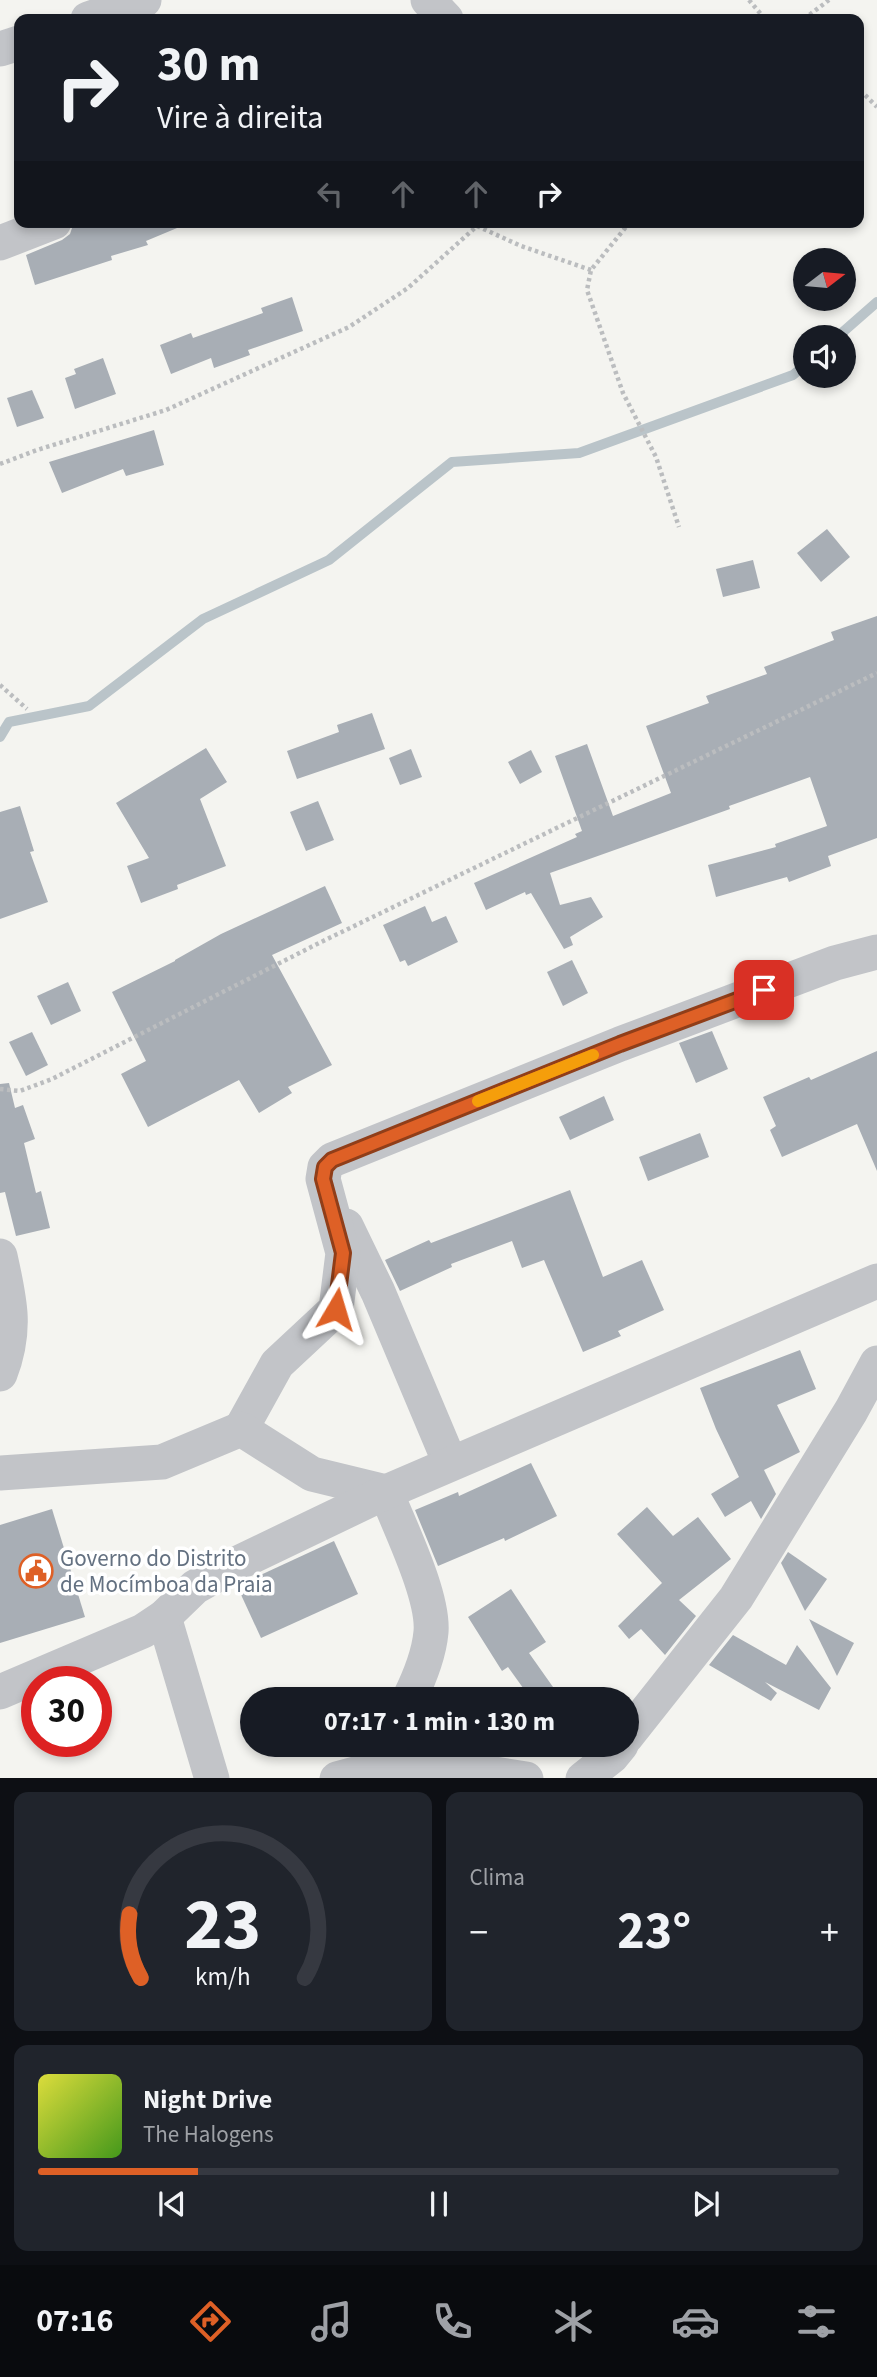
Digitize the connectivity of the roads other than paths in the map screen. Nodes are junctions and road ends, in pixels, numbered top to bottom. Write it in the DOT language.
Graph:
graph roads {
  1 [pos="144,0"];
  2 [pos="428,0"];
  3 [pos="103,14"];
  4 [pos="441,14"];
  5 [pos="39,228"];
  6 [pos="0,243"];
  7 [pos="877,952"];
  8 [pos="323,1179"];
  9 [pos="0,1256"];
  10 [pos="877,1281"];
  11 [pos="877,1363"];
  12 [pos="0,1374"];
  13 [pos="241,1429"];
  14 [pos="450,1463"];
  15 [pos="0,1473"];
  16 [pos="386,1492"];
  17 [pos="164,1617"];
  18 [pos="415,1687"];
  19 [pos="0,1692"];
  20 [pos="639,1721"];
  21 [pos="380,1757"];
  22 [pos="611,1757"];
  23 [pos="212,1778"];
  24 [pos="339,1778"];
  25 [pos="520,1778"];
  26 [pos="584,1778"];
  1 -- 3 [label="street"];
  2 -- 4 [label="street"];
  5 -- 6 [label="street"];
  7 -- 8 [label="street"];
  8 -- 13 [label="street"];
  8 -- 14 [label="street"];
  9 -- 12 [label="street"];
  10 -- 14 [label="street"];
  11 -- 20 [label="street"];
  13 -- 15 [label="street"];
  13 -- 16 [label="street"];
  14 -- 16 [label="street"];
  16 -- 17 [label="street"];
  16 -- 18 [label="street"];
  17 -- 19 [label="street"];
  17 -- 23 [label="street"];
  21 -- 24 [label="street"];
  21 -- 25 [label="street"];
  22 -- 26 [label="street"];
}
